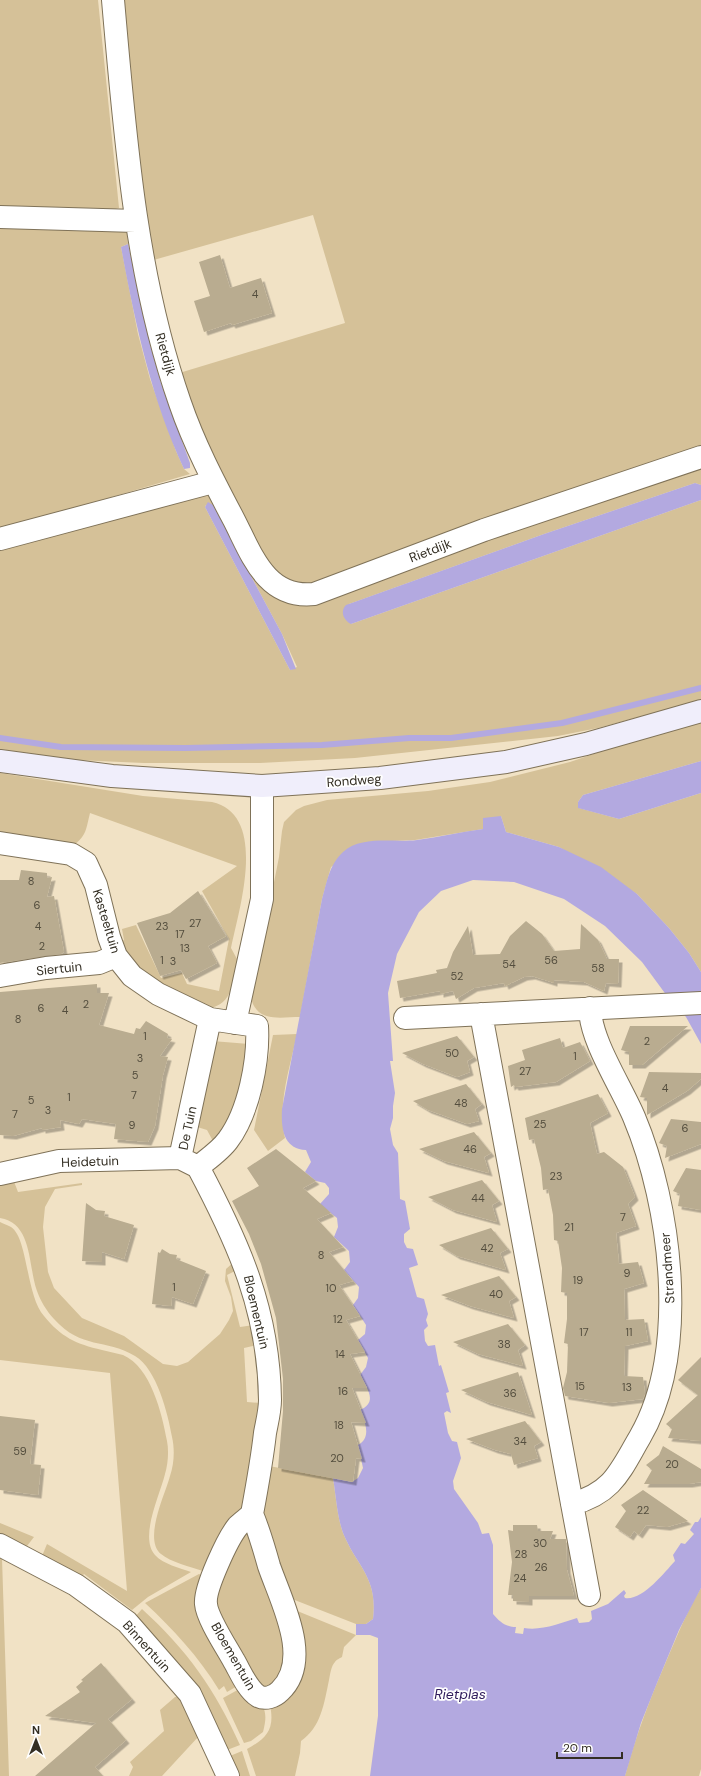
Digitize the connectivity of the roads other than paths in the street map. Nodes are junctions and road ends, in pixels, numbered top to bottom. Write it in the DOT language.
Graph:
graph roads {
  1 [pos="113,0"];
  2 [pos="0,217"];
  3 [pos="136,221"];
  4 [pos="701,457"];
  5 [pos="214,482"];
  6 [pos="0,539"];
  7 [pos="701,711"];
  8 [pos="0,761"];
  9 [pos="262,786"];
  10 [pos="0,843"];
  11 [pos="116,956"];
  12 [pos="0,976"];
  13 [pos="701,1003"];
  14 [pos="590,1008"];
  15 [pos="481,1014"];
  16 [pos="405,1018"];
  17 [pos="210,1019"];
  18 [pos="235,1023"];
  19 [pos="189,1163"];
  20 [pos="0,1174"];
  21 [pos="572,1504"];
  22 [pos="252,1514"];
  23 [pos="0,1545"];
  24 [pos="589,1595"];
  25 [pos="228,1776"];
  1 -- 3 [label="street, Rietdijk"];
  2 -- 3 [label="street"];
  3 -- 5 [label="street, Rietdijk"];
  4 -- 5 [label="street, Rietdijk"];
  5 -- 6 [label="street"];
  7 -- 9 [label="main road, Rondweg"];
  8 -- 9 [label="main road, Rondweg"];
  9 -- 18 [label="street"];
  10 -- 11 [label="street, Kasteeltuin"];
  11 -- 12 [label="street, Siertuin"];
  11 -- 17 [label="street, Kasteeltuin"];
  13 -- 14 [label="street"];
  14 -- 15 [label="street"];
  14 -- 21 [label="street, Strandmeer"];
  15 -- 16 [label="street"];
  15 -- 21 [label="street"];
  17 -- 18 [label="street, De Tuin"];
  17 -- 19 [label="street, De Tuin"];
  18 -- 19 [label="street, De Tuin"];
  19 -- 20 [label="street, Heidetuin"];
  19 -- 22 [label="street, Bloementuin"];
  21 -- 24 [label="street"];
  22 -- 22 [label="street, Bloementuin"];
  23 -- 25 [label="street, Binnentuin"];
}
